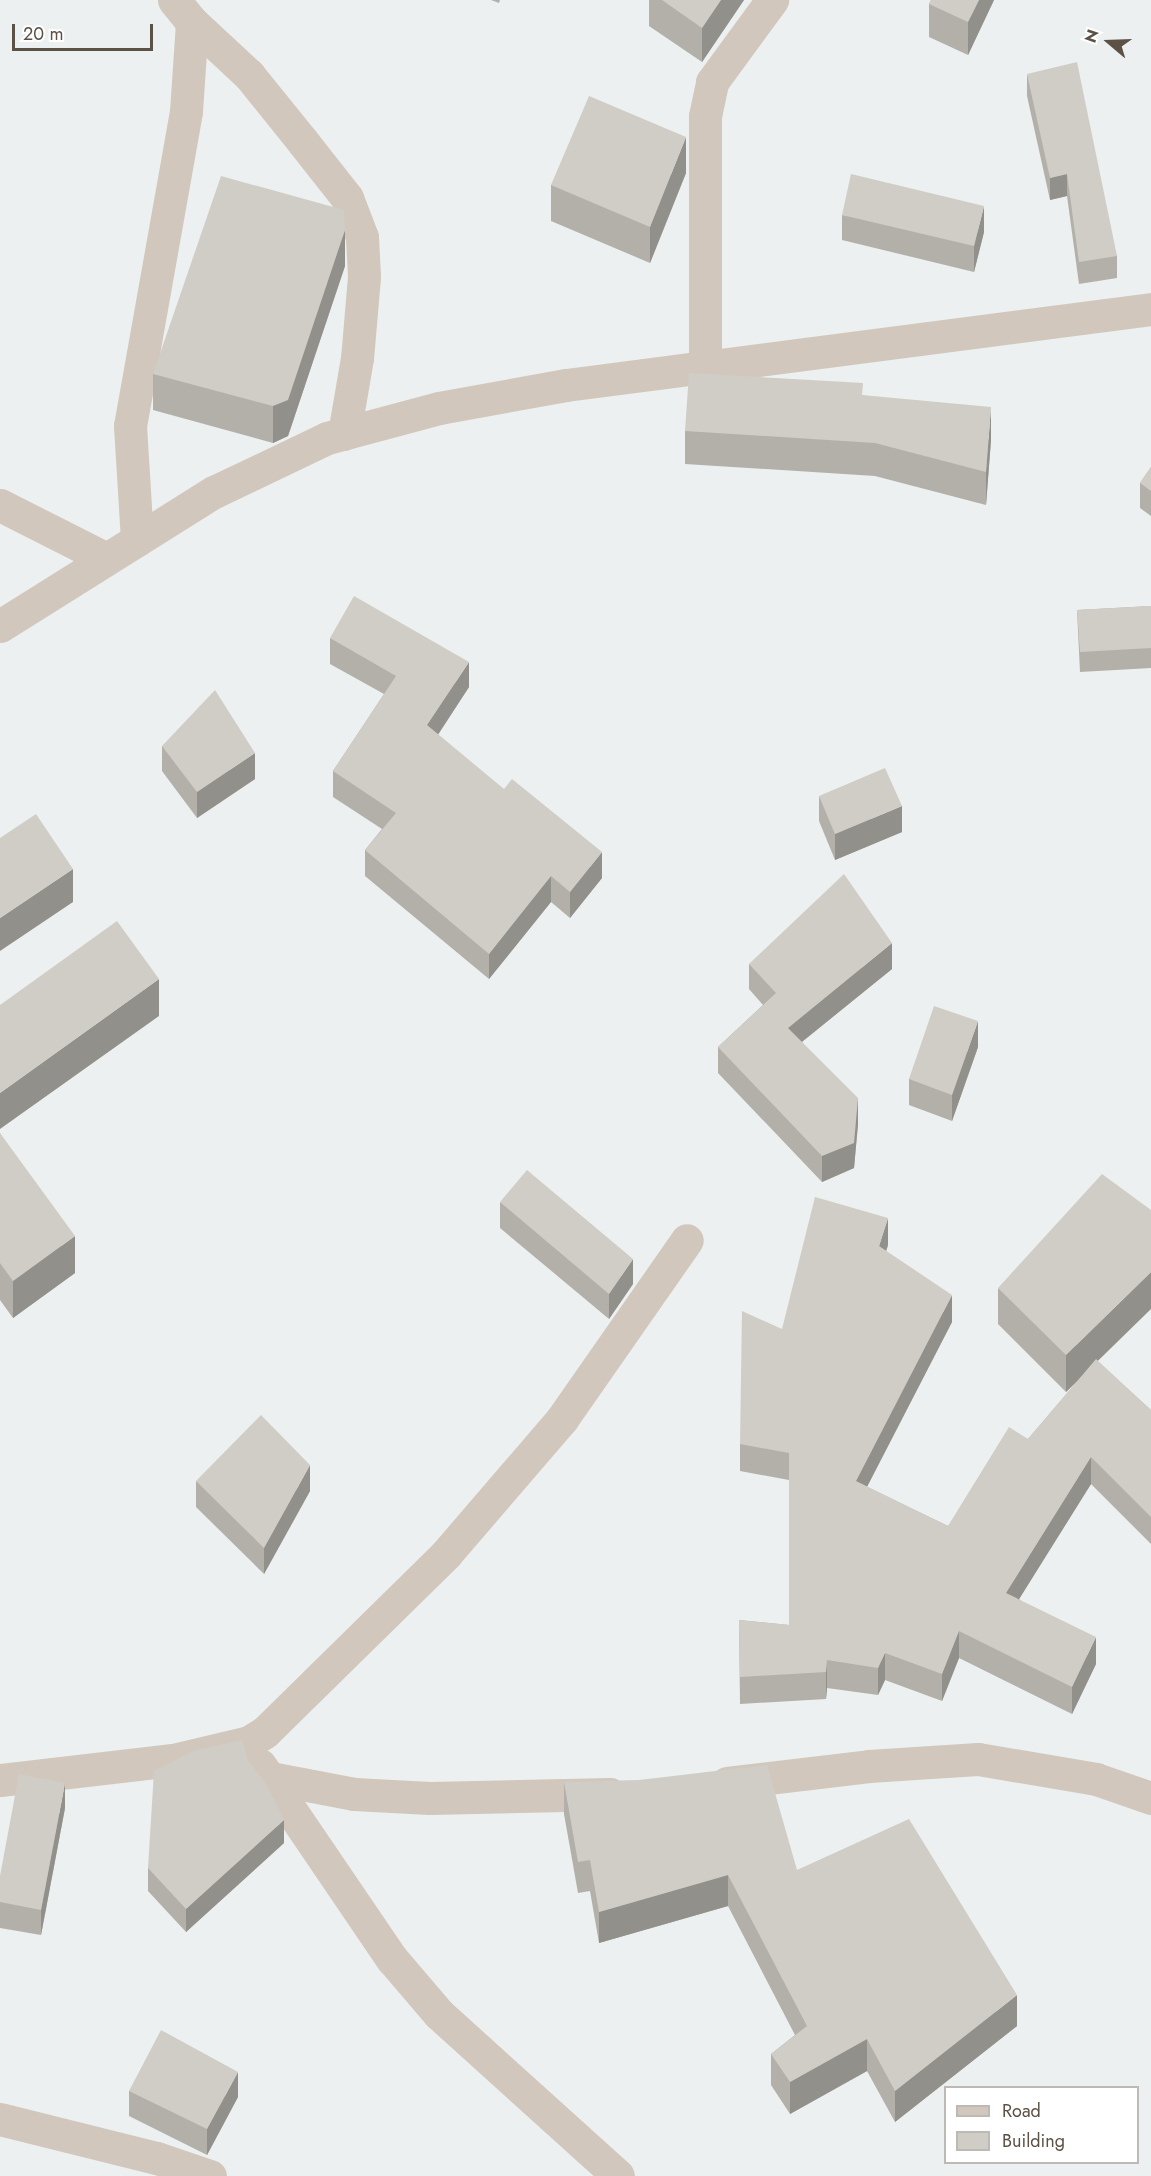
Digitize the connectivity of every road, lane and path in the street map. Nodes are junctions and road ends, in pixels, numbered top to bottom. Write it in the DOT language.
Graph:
graph roads {
  1 [pos="772,0"];
  2 [pos="183,11"];
  3 [pos="1151,309"];
  4 [pos="705,368"];
  5 [pos="344,434"];
  6 [pos="0,505"];
  7 [pos="136,540"];
  8 [pos="105,558"];
  9 [pos="0,626"];
  10 [pos="687,1240"];
  11 [pos="249,1742"];
  12 [pos="265,1778"];
  13 [pos="0,1780"];
  14 [pos="695,1786"];
  15 [pos="638,1793"];
  16 [pos="1151,1798"];
  17 [pos="0,2119"];
  18 [pos="210,2176"];
  19 [pos="618,2176"];
  1 -- 4 [label="street"];
  2 -- 5 [label="street"];
  2 -- 7 [label="street"];
  3 -- 4 [label="street"];
  4 -- 5 [label="street"];
  5 -- 7 [label="street"];
  6 -- 8 [label="street"];
  7 -- 8 [label="street"];
  8 -- 9 [label="street"];
  10 -- 11 [label="street"];
  11 -- 12 [label="street"];
  11 -- 13 [label="street"];
  12 -- 15 [label="street"];
  12 -- 19 [label="street"];
  14 -- 16 [label="street"];
  17 -- 18 [label="street"];
}
